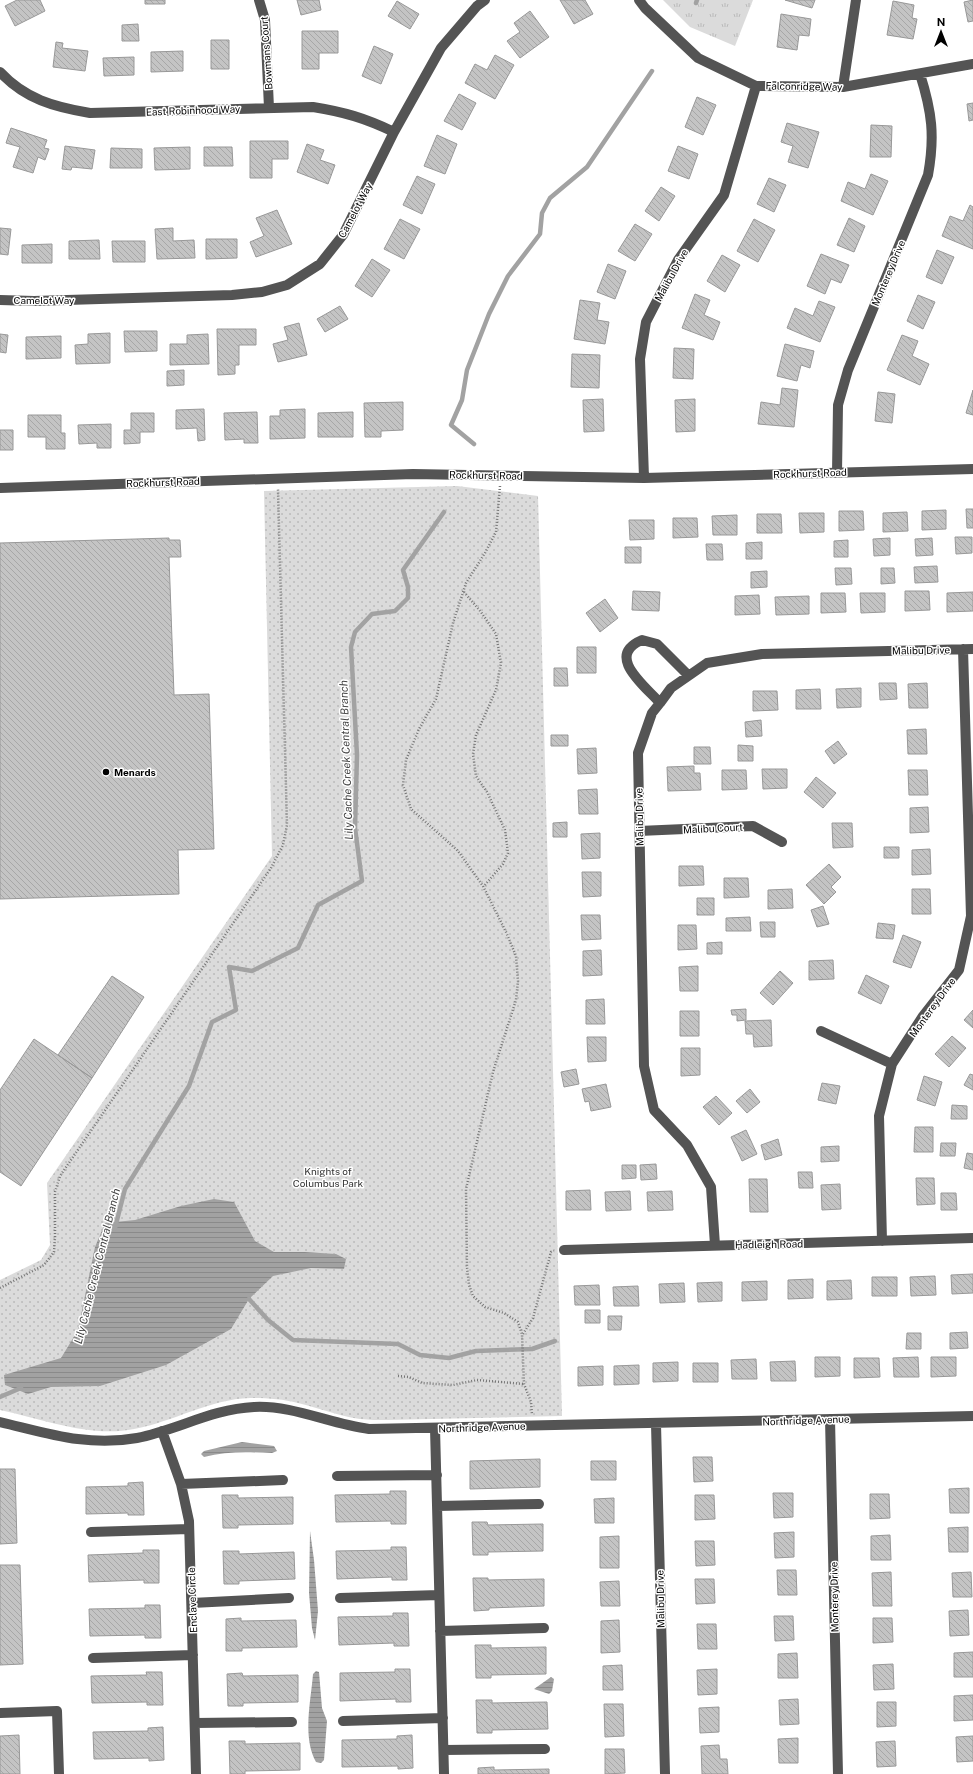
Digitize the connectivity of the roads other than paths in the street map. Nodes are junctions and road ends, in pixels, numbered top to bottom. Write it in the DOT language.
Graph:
graph roads {
  1 [pos="259,0"];
  2 [pos="639,0"];
  3 [pos="856,0"];
  4 [pos="478,2"];
  5 [pos="973,64"];
  6 [pos="0,72"];
  7 [pos="920,74"];
  8 [pos="756,86"];
  9 [pos="843,87"];
  10 [pos="269,108"];
  11 [pos="394,132"];
  12 [pos="0,300"];
  13 [pos="973,469"];
  14 [pos="837,473"];
  15 [pos="644,478"];
  16 [pos="0,488"];
  17 [pos="968,649"];
  18 [pos="688,675"];
  19 [pos="660,702"];
  20 [pos="639,831"];
  21 [pos="782,842"];
  22 [pos="821,1031"];
  23 [pos="892,1064"];
  24 [pos="973,1238"];
  25 [pos="882,1241"];
  26 [pos="715,1245"];
  27 [pos="564,1250"];
  28 [pos="973,1416"];
  29 [pos="830,1419"];
  30 [pos="0,1422"];
  31 [pos="656,1424"];
  32 [pos="436,1428"];
  33 [pos="162,1431"];
  34 [pos="436,1475"];
  35 [pos="337,1476"];
  36 [pos="283,1480"];
  37 [pos="181,1484"];
  38 [pos="539,1504"];
  39 [pos="437,1506"];
  40 [pos="189,1529"];
  41 [pos="91,1532"];
  42 [pos="439,1595"];
  43 [pos="289,1598"];
  44 [pos="340,1598"];
  45 [pos="192,1602"];
  46 [pos="544,1628"];
  47 [pos="440,1630"];
  48 [pos="193,1655"];
  49 [pos="93,1658"];
  50 [pos="0,1713"];
  51 [pos="443,1718"];
  52 [pos="344,1721"];
  53 [pos="292,1722"];
  54 [pos="195,1723"];
  55 [pos="544,1748"];
  56 [pos="444,1750"];
  57 [pos="59,1774"];
  58 [pos="196,1774"];
  59 [pos="444,1774"];
  60 [pos="665,1774"];
  61 [pos="838,1774"];
  1 -- 10 [label="street, Bowmans Court"];
  2 -- 8 [label="street, Falconridge Way"];
  3 -- 9 [label="street"];
  4 -- 11 [label="street, Camelot Way"];
  5 -- 7 [label="street, Falconridge Way"];
  6 -- 10 [label="street, East Robinhood Way"];
  7 -- 9 [label="street, Falconridge Way"];
  7 -- 14 [label="street, Monterey Drive"];
  8 -- 9 [label="street, Falconridge Way"];
  8 -- 15 [label="street, Malibu Drive"];
  10 -- 11 [label="street, East Robinhood Way"];
  11 -- 12 [label="street, Camelot Way"];
  13 -- 14 [label="street, Rockhurst Road"];
  14 -- 15 [label="street, Rockhurst Road"];
  15 -- 16 [label="street, Rockhurst Road"];
  17 -- 18 [label="street, Malibu Drive"];
  17 -- 23 [label="street, Monterey Drive"];
  18 -- 19 [label="street, Malibu Drive"];
  18 -- 19 [label="street"];
  19 -- 20 [label="street, Malibu Drive"];
  20 -- 21 [label="street, Malibu Court"];
  20 -- 26 [label="street, Malibu Drive"];
  22 -- 23 [label="street"];
  23 -- 25 [label="street, Monterey Drive"];
  24 -- 25 [label="street, Hadleigh Road"];
  25 -- 26 [label="street, Hadleigh Road"];
  26 -- 27 [label="street, Hadleigh Road"];
  28 -- 29 [label="street, Northridge Avenue"];
  29 -- 31 [label="street, Northridge Avenue"];
  29 -- 61 [label="street, Monterey Drive"];
  30 -- 33 [label="street, Northridge Avenue"];
  31 -- 32 [label="street, Northridge Avenue"];
  31 -- 60 [label="street, Malibu Drive"];
  32 -- 33 [label="street, Northridge Avenue"];
  32 -- 34 [label="street"];
  33 -- 37 [label="street, Enclave Circle"];
  34 -- 35 [label="street"];
  34 -- 39 [label="street"];
  36 -- 37 [label="street"];
  37 -- 40 [label="street, Enclave Circle"];
  38 -- 39 [label="street"];
  39 -- 42 [label="street"];
  40 -- 41 [label="street"];
  40 -- 45 [label="street, Enclave Circle"];
  42 -- 44 [label="street"];
  42 -- 47 [label="street"];
  43 -- 45 [label="street"];
  45 -- 48 [label="street, Enclave Circle"];
  46 -- 47 [label="street"];
  47 -- 51 [label="street"];
  48 -- 49 [label="street"];
  48 -- 54 [label="street, Enclave Circle"];
  50 -- 57 [label="street"];
  51 -- 52 [label="street"];
  51 -- 56 [label="street"];
  53 -- 54 [label="street"];
  54 -- 58 [label="street, Enclave Circle"];
  55 -- 56 [label="street"];
  56 -- 59 [label="street"];
}
